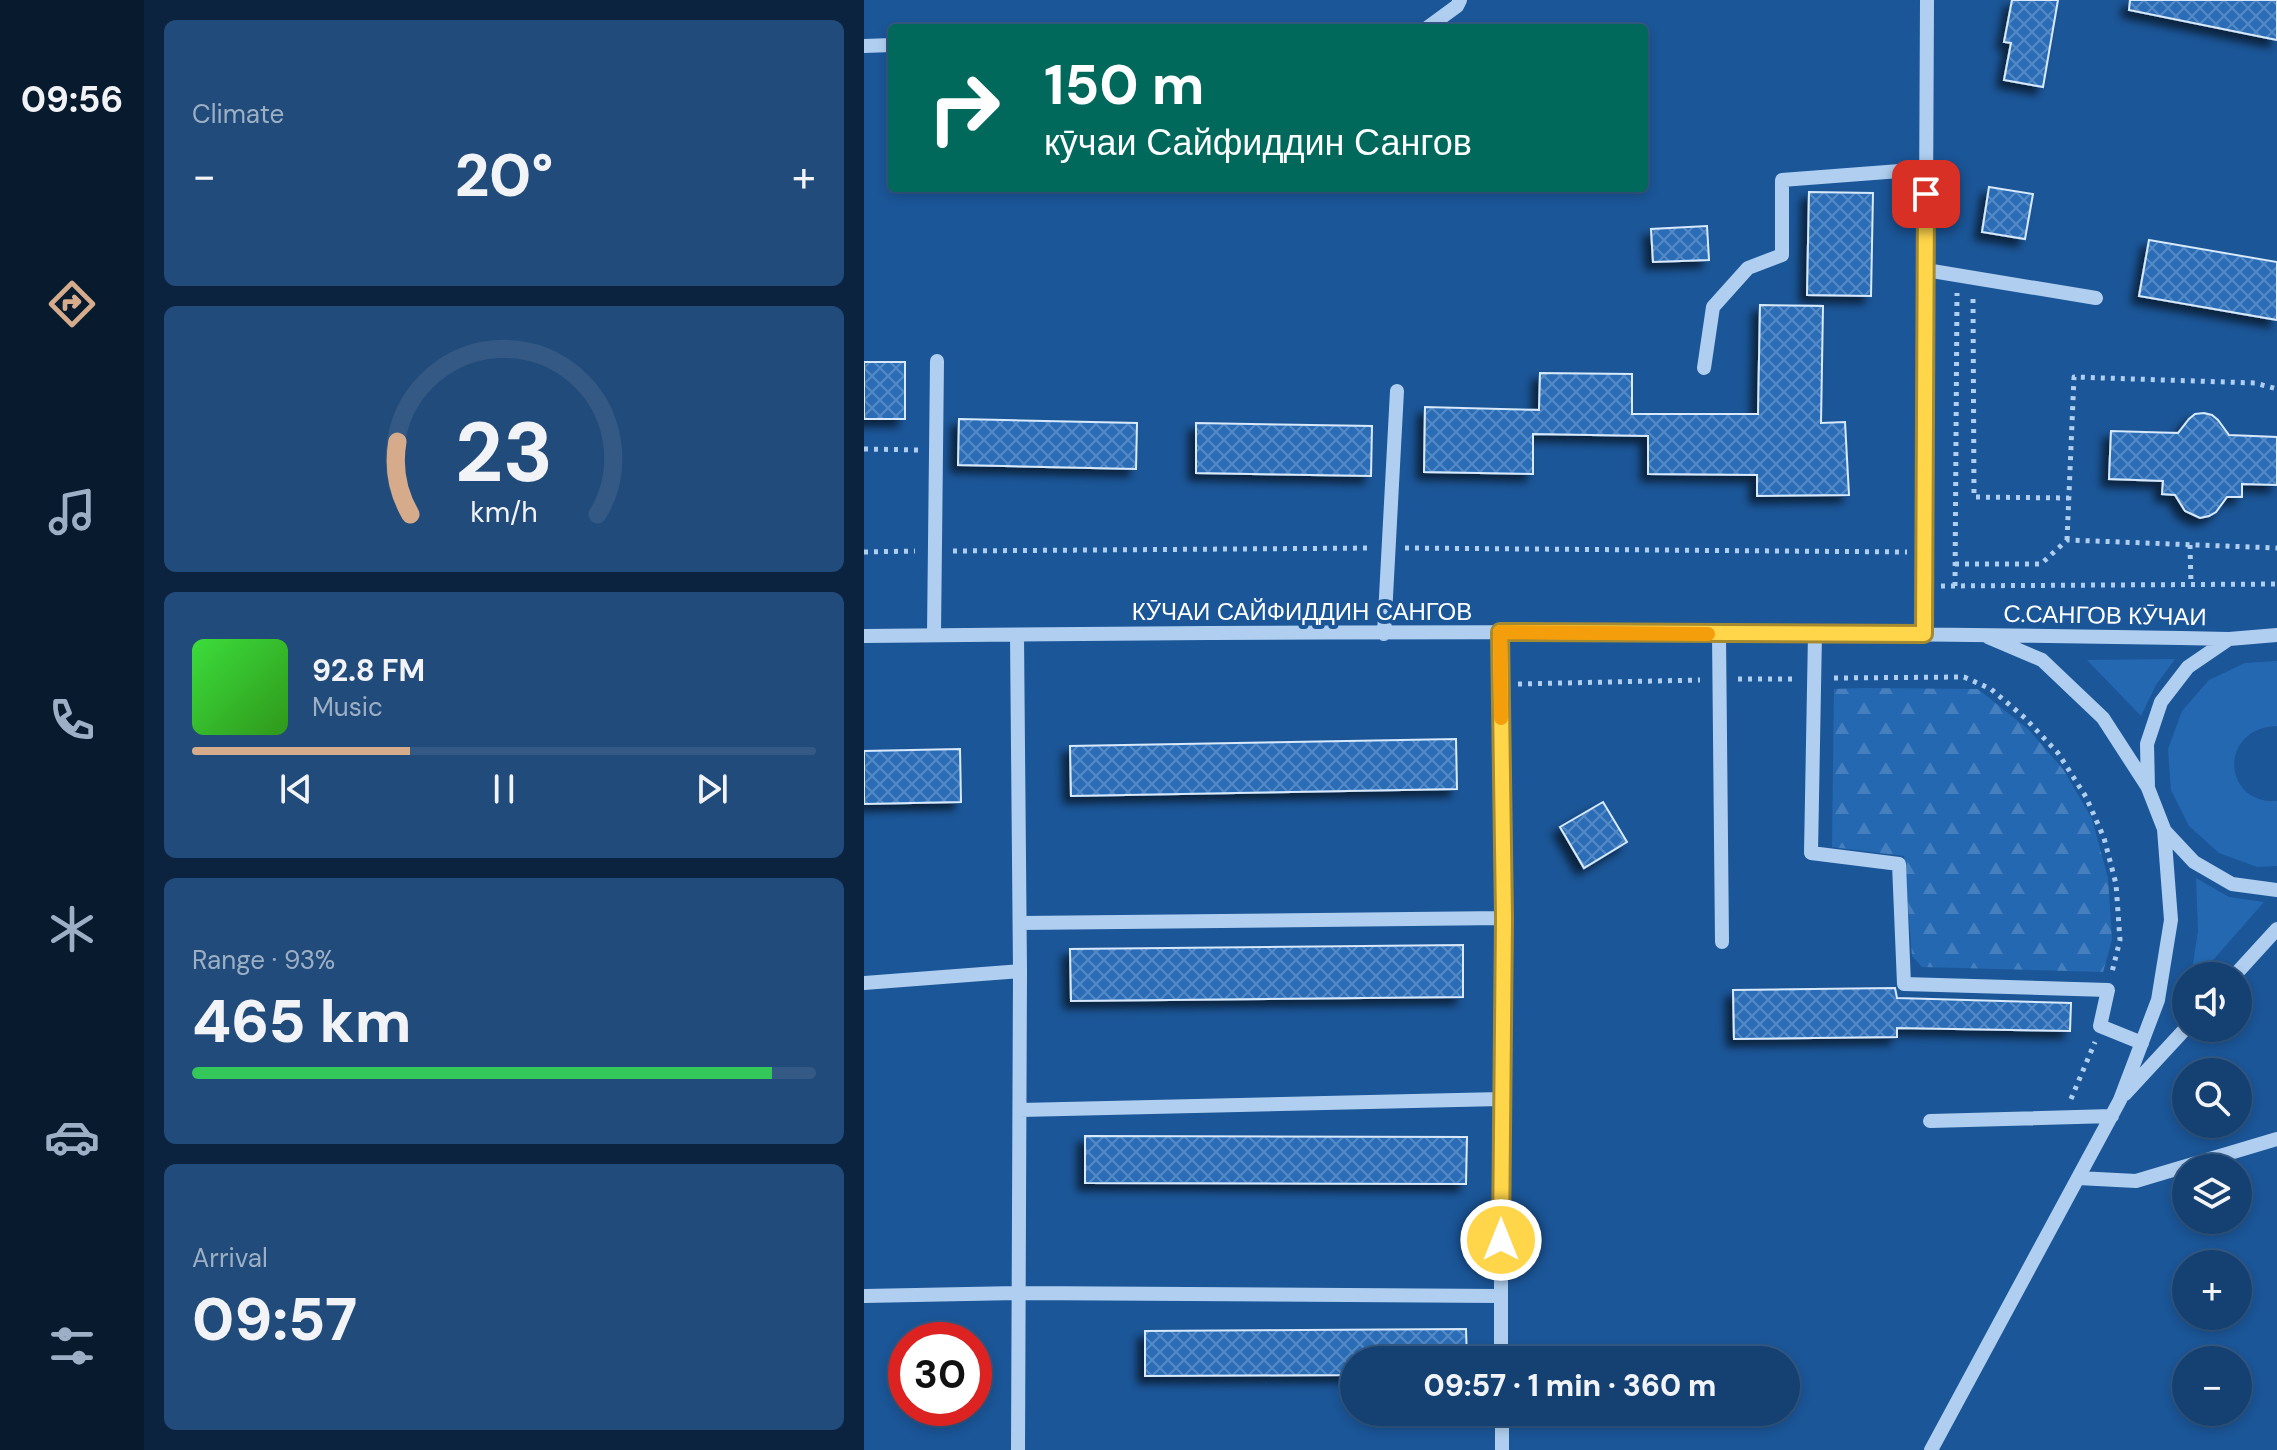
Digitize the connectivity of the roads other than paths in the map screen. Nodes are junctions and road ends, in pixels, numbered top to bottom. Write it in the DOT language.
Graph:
graph roads {
  1 [pos="1460,0"];
  2 [pos="1927,0"];
  3 [pos="1432,24"];
  4 [pos="888,45"];
  5 [pos="864,46"];
  6 [pos="1926,169"];
  7 [pos="1926,270"];
  8 [pos="2096,298"];
  9 [pos="937,361"];
  10 [pos="1704,368"];
  11 [pos="1397,391"];
  12 [pos="1500,632"];
  13 [pos="1384,634"];
  14 [pos="1719,634"];
  15 [pos="1815,634"];
  16 [pos="1924,634"];
  17 [pos="1980,634"];
  18 [pos="934,635"];
  19 [pos="1017,635"];
  20 [pos="2277,635"];
  21 [pos="864,636"];
  22 [pos="2229,639"];
  23 [pos="2148,788"];
  24 [pos="2164,829"];
  25 [pos="2277,890"];
  26 [pos="1504,918"];
  27 [pos="1020,923"];
  28 [pos="2277,929"];
  29 [pos="1722,942"];
  30 [pos="2247,962"];
  31 [pos="1020,971"];
  32 [pos="864,983"];
  33 [pos="2173,1042"];
  34 [pos="2142,1043"];
  35 [pos="1501,1099"];
  36 [pos="2120,1100"];
  37 [pos="1020,1110"];
  38 [pos="2112,1116"];
  39 [pos="1930,1121"];
  40 [pos="2277,1139"];
  41 [pos="2078,1178"];
  42 [pos="1020,1293"];
  43 [pos="864,1296"];
  44 [pos="1501,1296"];
  45 [pos="1501,1346"];
  46 [pos="1502,1426"];
  47 [pos="1018,1450"];
  48 [pos="1502,1450"];
  49 [pos="1931,1450"];
  1 -- 3 [label="street"];
  2 -- 6 [label="street"];
  4 -- 5 [label="street"];
  6 -- 7 [label="street"];
  6 -- 10 [label="street"];
  7 -- 8 [label="street"];
  7 -- 16 [label="street"];
  9 -- 18 [label="street"];
  11 -- 13 [label="street"];
  12 -- 13 [label="street, КӮЧАИ САЙФИДДИН САНГОВ"];
  12 -- 14 [label="street, КӮЧАИ САЙФИДДИН САНГОВ"];
  12 -- 26 [label="street"];
  13 -- 19 [label="street, КӮЧАИ САЙФИДДИН САНГОВ"];
  14 -- 15 [label="street, КӮЧАИ САЙФИДДИН САНГОВ"];
  14 -- 29 [label="street"];
  15 -- 16 [label="street, КӮЧАИ САЙФИДДИН САНГОВ"];
  15 -- 34 [label="street"];
  16 -- 17 [label="street, КӮЧАИ САЙФИДДИН САНГОВ"];
  17 -- 22 [label="street, С.САНГОВ КӮЧАИ"];
  17 -- 23 [label="street"];
  18 -- 19 [label="street, КӮЧАИ САЙФИДДИН САНГОВ"];
  18 -- 21 [label="street, КӮЧАИ САЙФИДДИН САНГОВ"];
  19 -- 27 [label="street"];
  20 -- 22 [label="street, С.САНГОВ КӮЧАИ"];
  22 -- 23 [label="street"];
  23 -- 24 [label="street"];
  24 -- 25 [label="street"];
  24 -- 34 [label="street"];
  26 -- 27 [label="street"];
  26 -- 35 [label="street"];
  27 -- 31 [label="street"];
  28 -- 30 [label="street"];
  31 -- 32 [label="street"];
  31 -- 37 [label="street"];
  33 -- 36 [label="street"];
  34 -- 36 [label="street"];
  35 -- 37 [label="street"];
  35 -- 44 [label="street"];
  36 -- 38 [label="street"];
  37 -- 42 [label="street"];
  38 -- 39 [label="street"];
  38 -- 41 [label="street"];
  40 -- 41 [label="street"];
  41 -- 49 [label="street"];
  42 -- 43 [label="street"];
  42 -- 44 [label="street"];
  42 -- 47 [label="street"];
  44 -- 45 [label="street"];
  46 -- 48 [label="street"];
}
